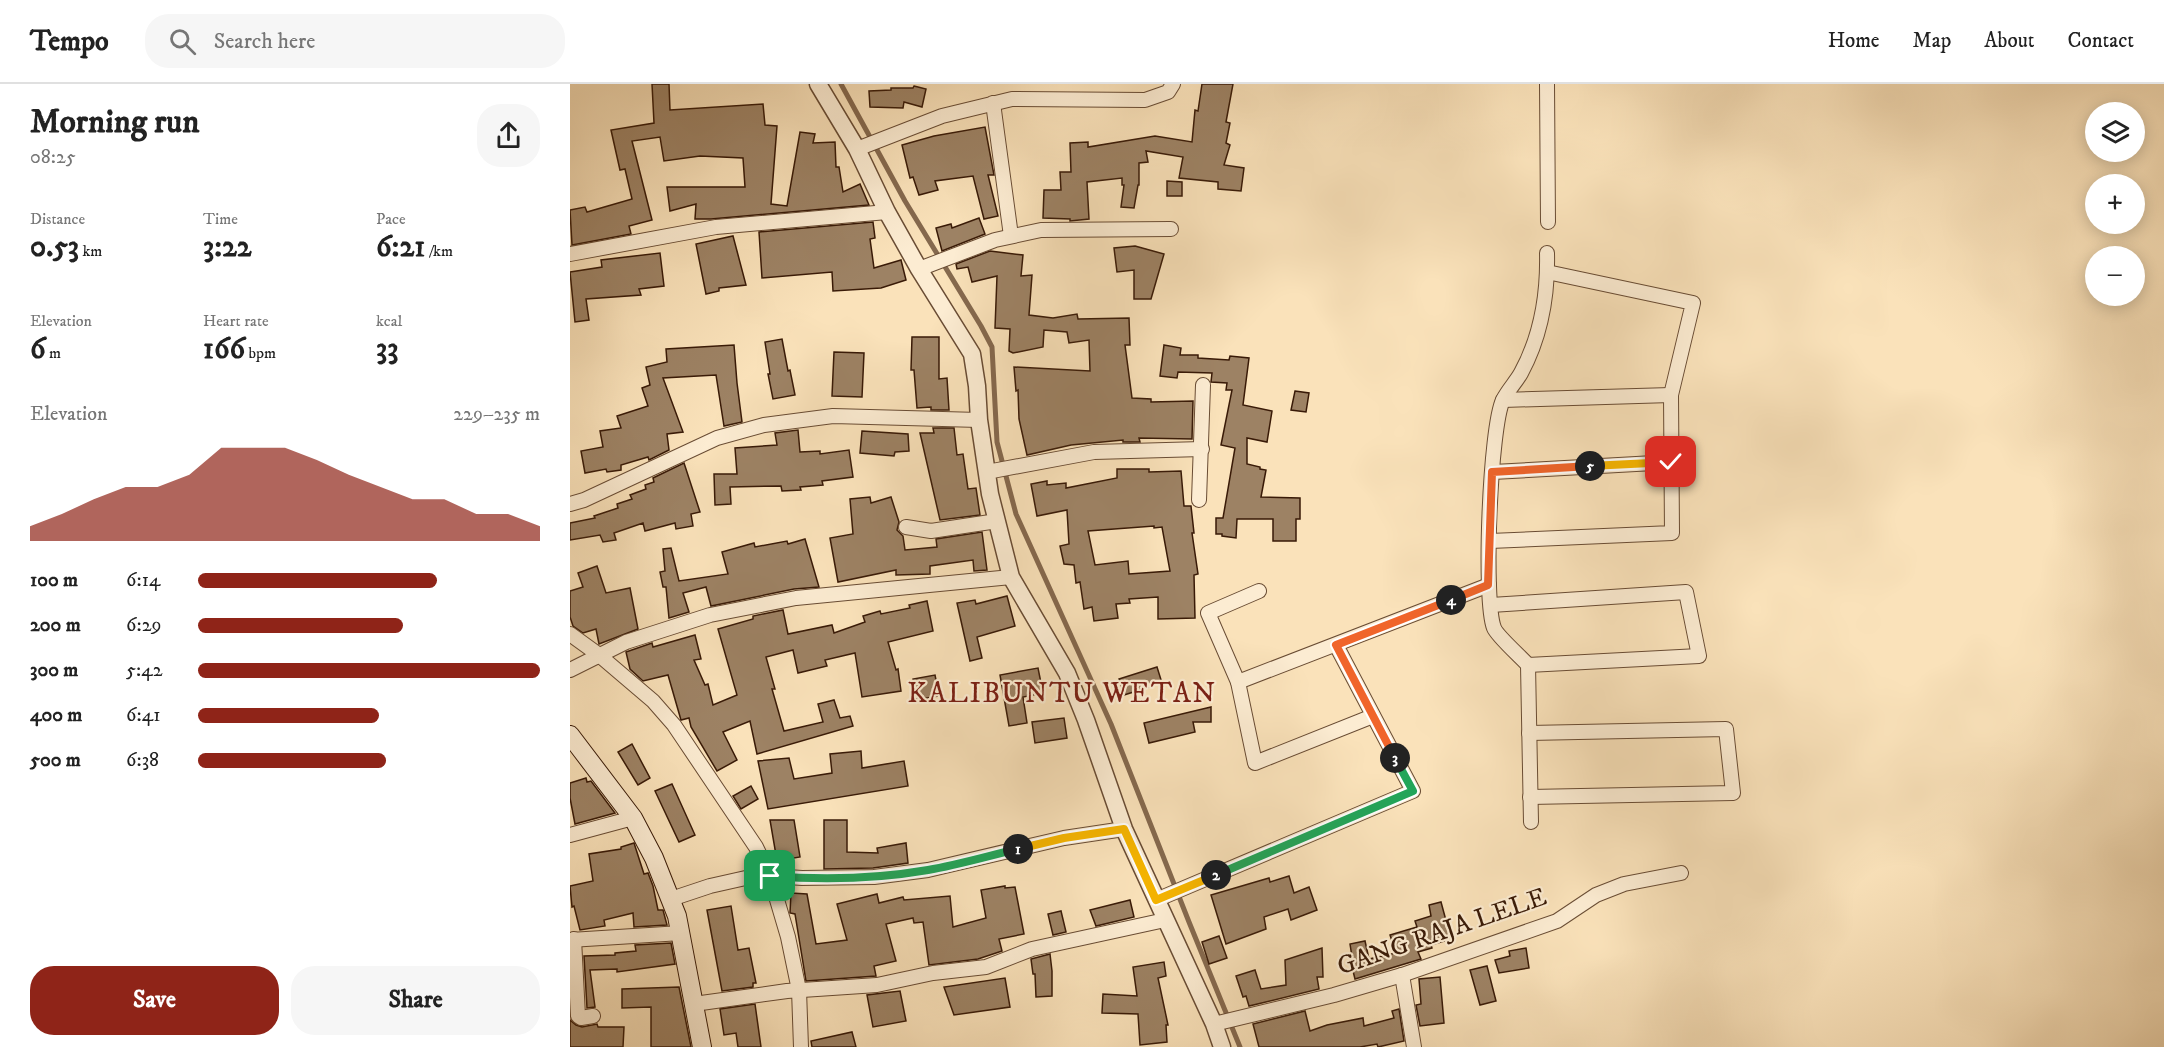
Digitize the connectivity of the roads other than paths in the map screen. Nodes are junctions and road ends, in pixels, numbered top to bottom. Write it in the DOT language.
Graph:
graph roads {
  1 [pos="818,84"];
  2 [pos="1173,84"];
  3 [pos="1548,84"];
  4 [pos="993,103"];
  5 [pos="859,148"];
  6 [pos="887,212"];
  7 [pos="1548,222"];
  8 [pos="1171,229"];
  9 [pos="1011,236"];
  10 [pos="1547,253"];
  11 [pos="570,254"];
  12 [pos="924,267"];
  13 [pos="1547,272"];
  14 [pos="1203,385"];
  15 [pos="1671,395"];
  16 [pos="1503,400"];
  17 [pos="979,420"];
  18 [pos="1202,449"];
  19 [pos="1671,462"];
  20 [pos="992,471"];
  21 [pos="1492,472"];
  22 [pos="1199,500"];
  23 [pos="570,504"];
  24 [pos="997,521"];
  25 [pos="906,527"];
  26 [pos="1490,541"];
  27 [pos="1011,577"];
  28 [pos="1488,585"];
  29 [pos="1259,591"];
  30 [pos="1491,605"];
  31 [pos="570,634"];
  32 [pos="1336,645"];
  33 [pos="594,658"];
  34 [pos="1528,665"];
  35 [pos="570,670"];
  36 [pos="1238,682"];
  37 [pos="1373,716"];
  38 [pos="1529,733"];
  39 [pos="570,735"];
  40 [pos="1530,797"];
  41 [pos="633,818"];
  42 [pos="1531,822"];
  43 [pos="1124,829"];
  44 [pos="570,835"];
  45 [pos="1681,873"];
  46 [pos="764,875"];
  47 [pos="671,899"];
  48 [pos="1156,900"];
  49 [pos="1165,920"];
  50 [pos="681,933"];
  51 [pos="572,940"];
  52 [pos="1402,975"];
  53 [pos="793,991"];
  54 [pos="694,1004"];
  55 [pos="593,1016"];
  56 [pos="1214,1023"];
  57 [pos="702,1047"];
  58 [pos="801,1047"];
  59 [pos="1222,1047"];
  60 [pos="1414,1047"];
  1 -- 5 [label="street"];
  2 -- 4 [label="street"];
  3 -- 7 [label="street"];
  4 -- 5 [label="street"];
  4 -- 9 [label="street"];
  5 -- 6 [label="street"];
  6 -- 11 [label="street"];
  6 -- 12 [label="street"];
  8 -- 9 [label="street"];
  9 -- 12 [label="street"];
  10 -- 13 [label="street"];
  12 -- 17 [label="street"];
  13 -- 15 [label="street"];
  13 -- 16 [label="street"];
  14 -- 18 [label="street"];
  15 -- 16 [label="street"];
  15 -- 19 [label="street"];
  16 -- 21 [label="street"];
  17 -- 20 [label="street"];
  17 -- 23 [label="street"];
  18 -- 20 [label="street"];
  18 -- 22 [label="street"];
  19 -- 21 [label="street"];
  19 -- 26 [label="street"];
  20 -- 24 [label="street"];
  21 -- 26 [label="street"];
  24 -- 25 [label="street"];
  24 -- 27 [label="street"];
  26 -- 28 [label="street"];
  27 -- 33 [label="street"];
  27 -- 43 [label="street"];
  28 -- 30 [label="street"];
  28 -- 32 [label="street"];
  29 -- 36 [label="street"];
  30 -- 34 [label="street"];
  30 -- 34 [label="street"];
  31 -- 33 [label="street"];
  32 -- 36 [label="street"];
  32 -- 37 [label="street"];
  33 -- 35 [label="street"];
  33 -- 46 [label="street"];
  34 -- 38 [label="street"];
  36 -- 37 [label="street"];
  37 -- 48 [label="street"];
  38 -- 40 [label="street"];
  38 -- 40 [label="street"];
  39 -- 41 [label="main road"];
  40 -- 42 [label="street"];
  41 -- 44 [label="street"];
  41 -- 47 [label="main road"];
  43 -- 46 [label="street"];
  43 -- 48 [label="street"];
  45 -- 52 [label="street, GANG RAJA LELE"];
  46 -- 47 [label="street"];
  46 -- 53 [label="street"];
  47 -- 50 [label="main road"];
  48 -- 49 [label="street"];
  49 -- 53 [label="street"];
  49 -- 56 [label="street"];
  50 -- 51 [label="street"];
  50 -- 54 [label="main road"];
  51 -- 55 [label="street"];
  52 -- 56 [label="street, GANG RAJA LELE"];
  52 -- 60 [label="street"];
  53 -- 54 [label="street"];
  53 -- 58 [label="street"];
  54 -- 57 [label="main road"];
  56 -- 59 [label="street"];
}
